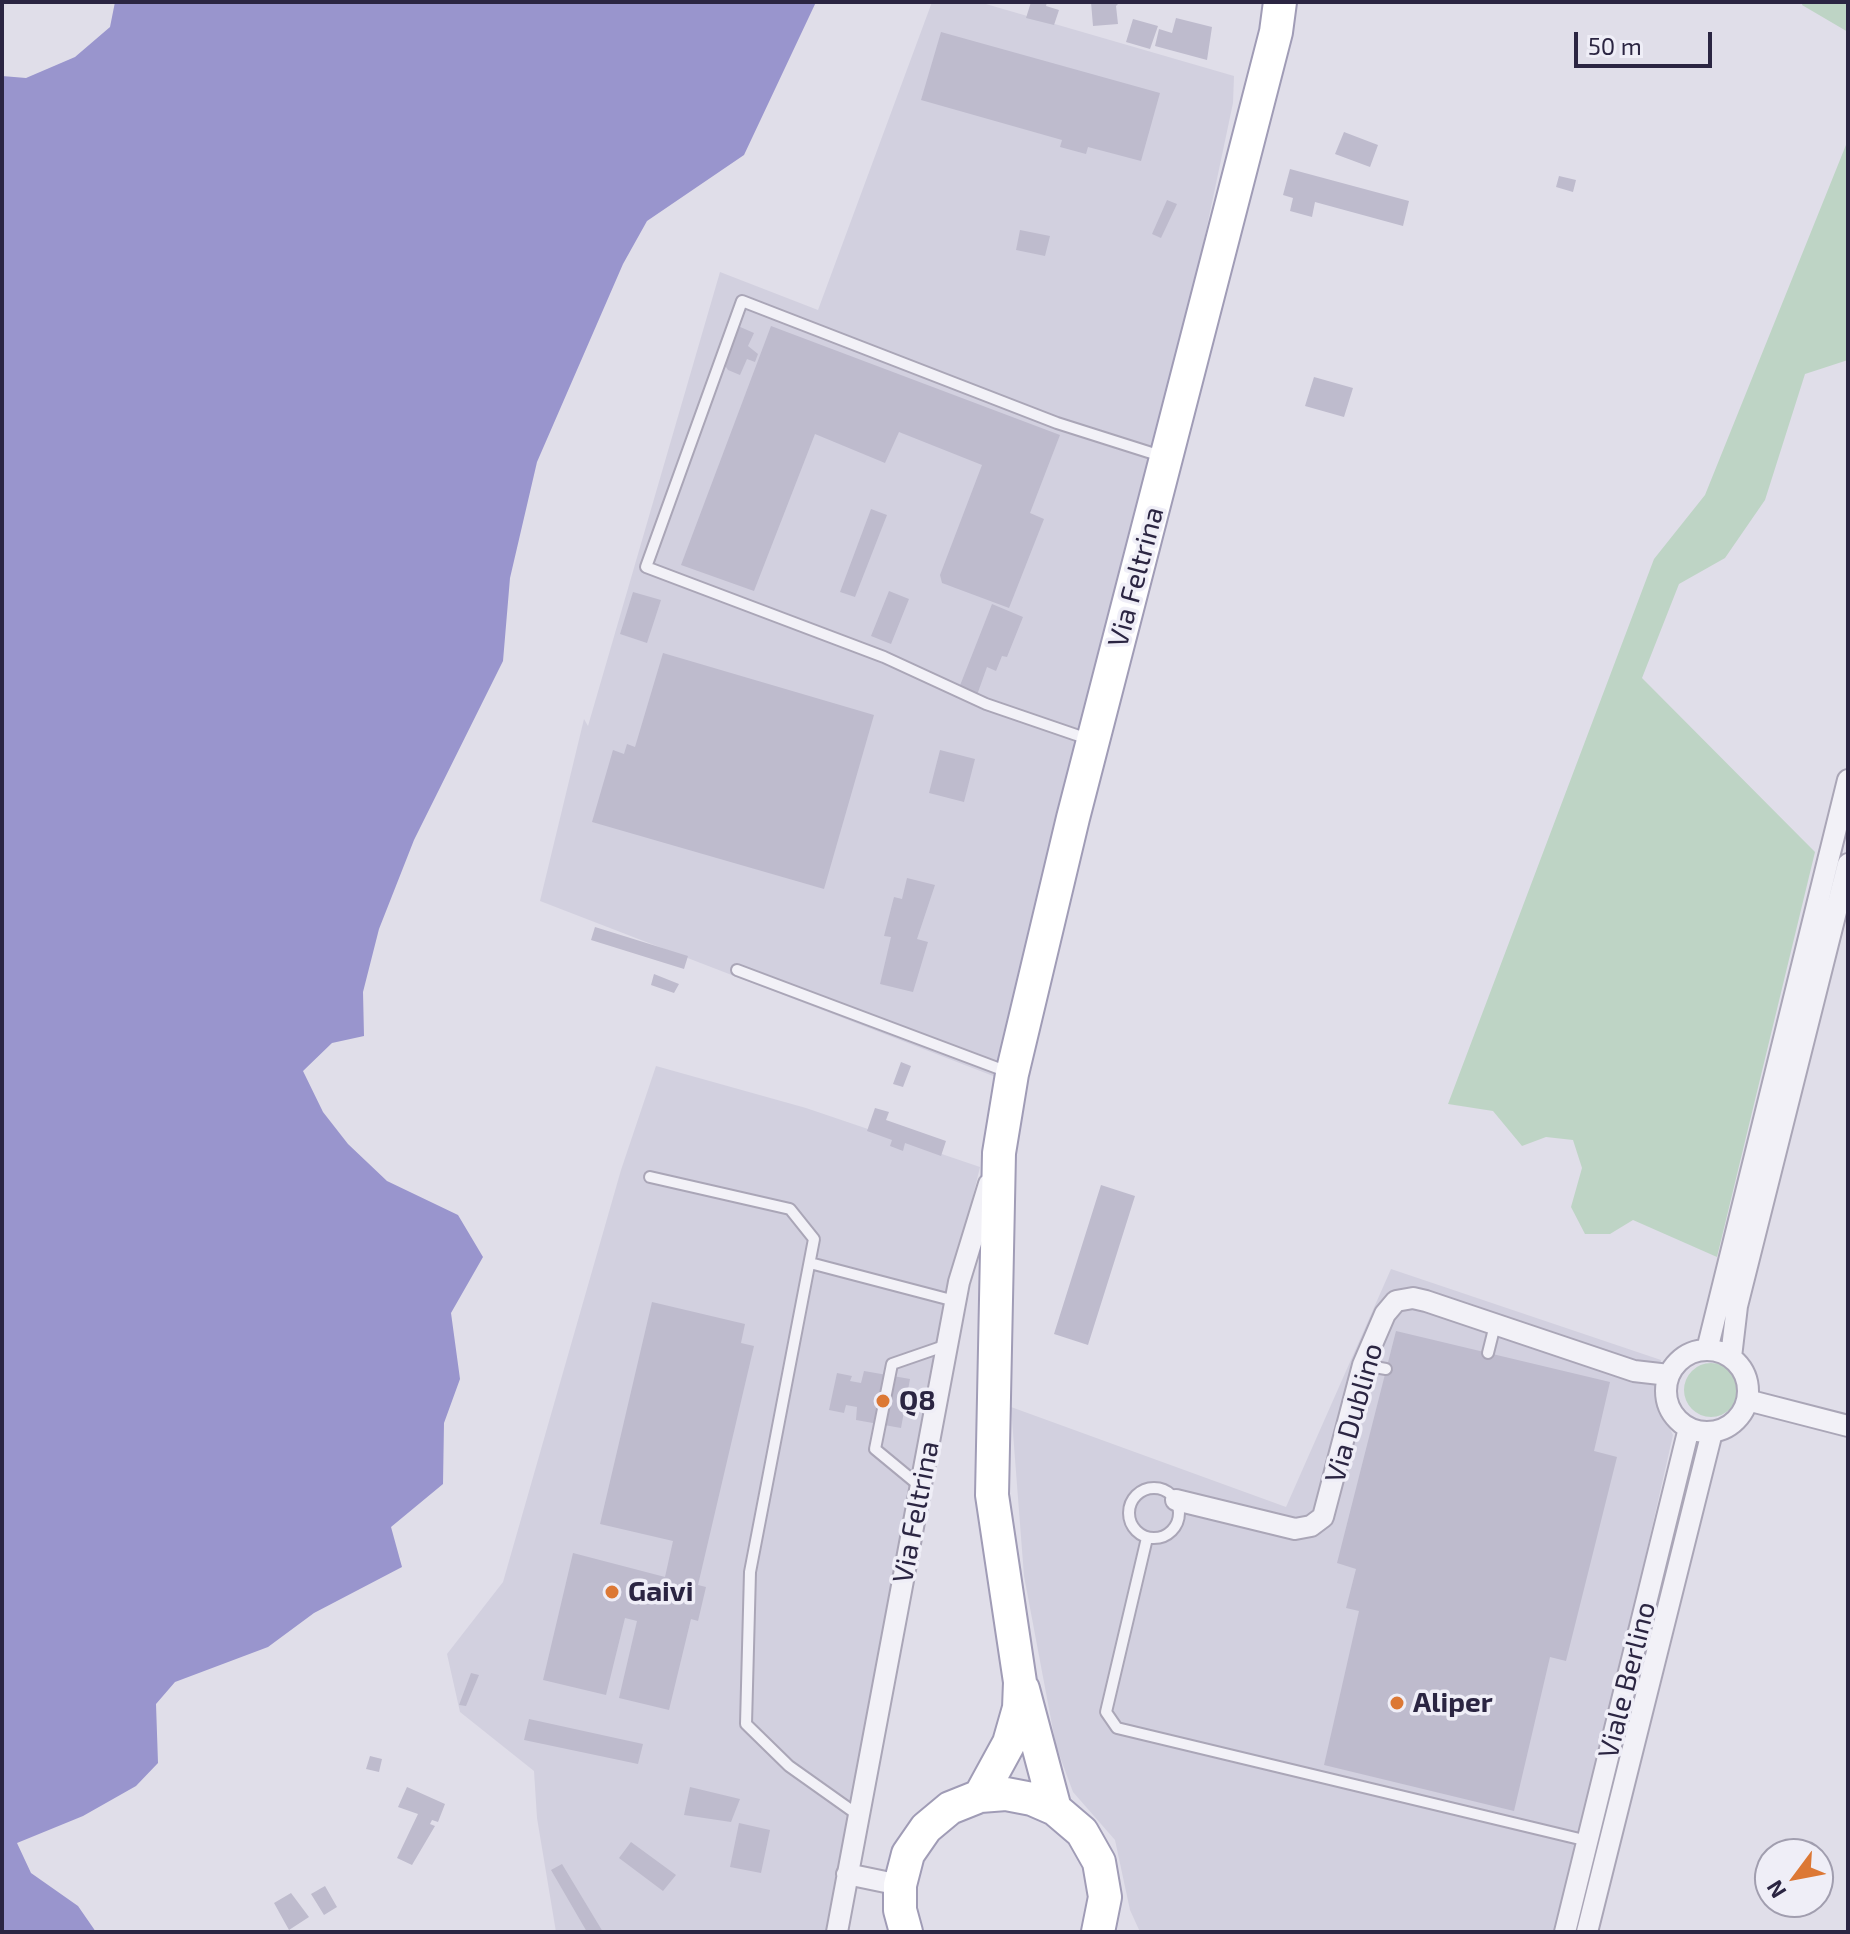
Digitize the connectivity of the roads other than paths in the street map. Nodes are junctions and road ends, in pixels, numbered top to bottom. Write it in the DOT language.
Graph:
graph roads {
  1 [pos="1280,2"];
  2 [pos="1167,457"];
  3 [pos="1093,741"];
  4 [pos="1848,780"];
  5 [pos="1848,864"];
  6 [pos="737,970"];
  7 [pos="1012,1074"];
  8 [pos="999,1153"];
  9 [pos="650,1177"];
  10 [pos="810,1263"];
  11 [pos="955,1301"];
  12 [pos="1495,1325"];
  13 [pos="947,1345"];
  14 [pos="1707,1350"];
  15 [pos="1488,1353"];
  16 [pos="1731,1357"];
  17 [pos="1363,1365"];
  18 [pos="1386,1369"];
  19 [pos="1669,1375"];
  20 [pos="1747,1400"];
  21 [pos="1848,1426"];
  22 [pos="1689,1428"];
  23 [pos="1712,1432"];
  24 [pos="921,1487"];
  25 [pos="1176,1500"];
  26 [pos="1147,1538"];
  27 [pos="1020,1682"];
  28 [pos="980,1796"];
  29 [pos="1055,1809"];
  30 [pos="859,1815"];
  31 [pos="1588,1841"];
  32 [pos="847,1874"];
  33 [pos="900,1885"];
  34 [pos="837,1932"];
  35 [pos="906,1932"];
  36 [pos="1099,1932"];
  37 [pos="1565,1932"];
  38 [pos="1587,1932"];
  1 -- 2 [label="main road, Via Feltrina"];
  2 -- 3 [label="main road, Via Feltrina"];
  2 -- 3 [label="lane"];
  3 -- 7 [label="main road, Via Feltrina"];
  4 -- 14 [label="street"];
  5 -- 16 [label="street"];
  6 -- 7 [label="lane"];
  7 -- 8 [label="main road, Via Feltrina"];
  8 -- 11 [label="street, Via Feltrina"];
  8 -- 27 [label="main road, Via Feltrina"];
  9 -- 10 [label="lane"];
  10 -- 11 [label="lane"];
  10 -- 30 [label="lane"];
  11 -- 13 [label="street, Via Feltrina"];
  12 -- 15 [label="lane"];
  12 -- 17 [label="street, Via Dublino"];
  12 -- 19 [label="street, Via Dublino"];
  13 -- 24 [label="street, Via Feltrina"];
  13 -- 24 [label="lane"];
  14 -- 16 [label="street"];
  14 -- 19 [label="street"];
  16 -- 20 [label="street"];
  17 -- 18 [label="lane"];
  17 -- 25 [label="street, Via Dublino"];
  19 -- 22 [label="street"];
  20 -- 21 [label="street"];
  20 -- 23 [label="street"];
  22 -- 23 [label="street"];
  22 -- 31 [label="street, Viale Berlino"];
  23 -- 38 [label="street, Viale Berlino"];
  24 -- 30 [label="street, Via Feltrina"];
  25 -- 26 [label="lane"];
  25 -- 26 [label="lane"];
  26 -- 31 [label="lane"];
  27 -- 28 [label="main road, Via Feltrina"];
  27 -- 29 [label="main road, Via Feltrina"];
  28 -- 29 [label="main road"];
  28 -- 33 [label="main road"];
  29 -- 36 [label="main road"];
  30 -- 32 [label="street, Via Feltrina"];
  31 -- 37 [label="street, Viale Berlino"];
  32 -- 33 [label="street"];
  32 -- 34 [label="street, Via Feltrina"];
  33 -- 35 [label="main road"];
}
